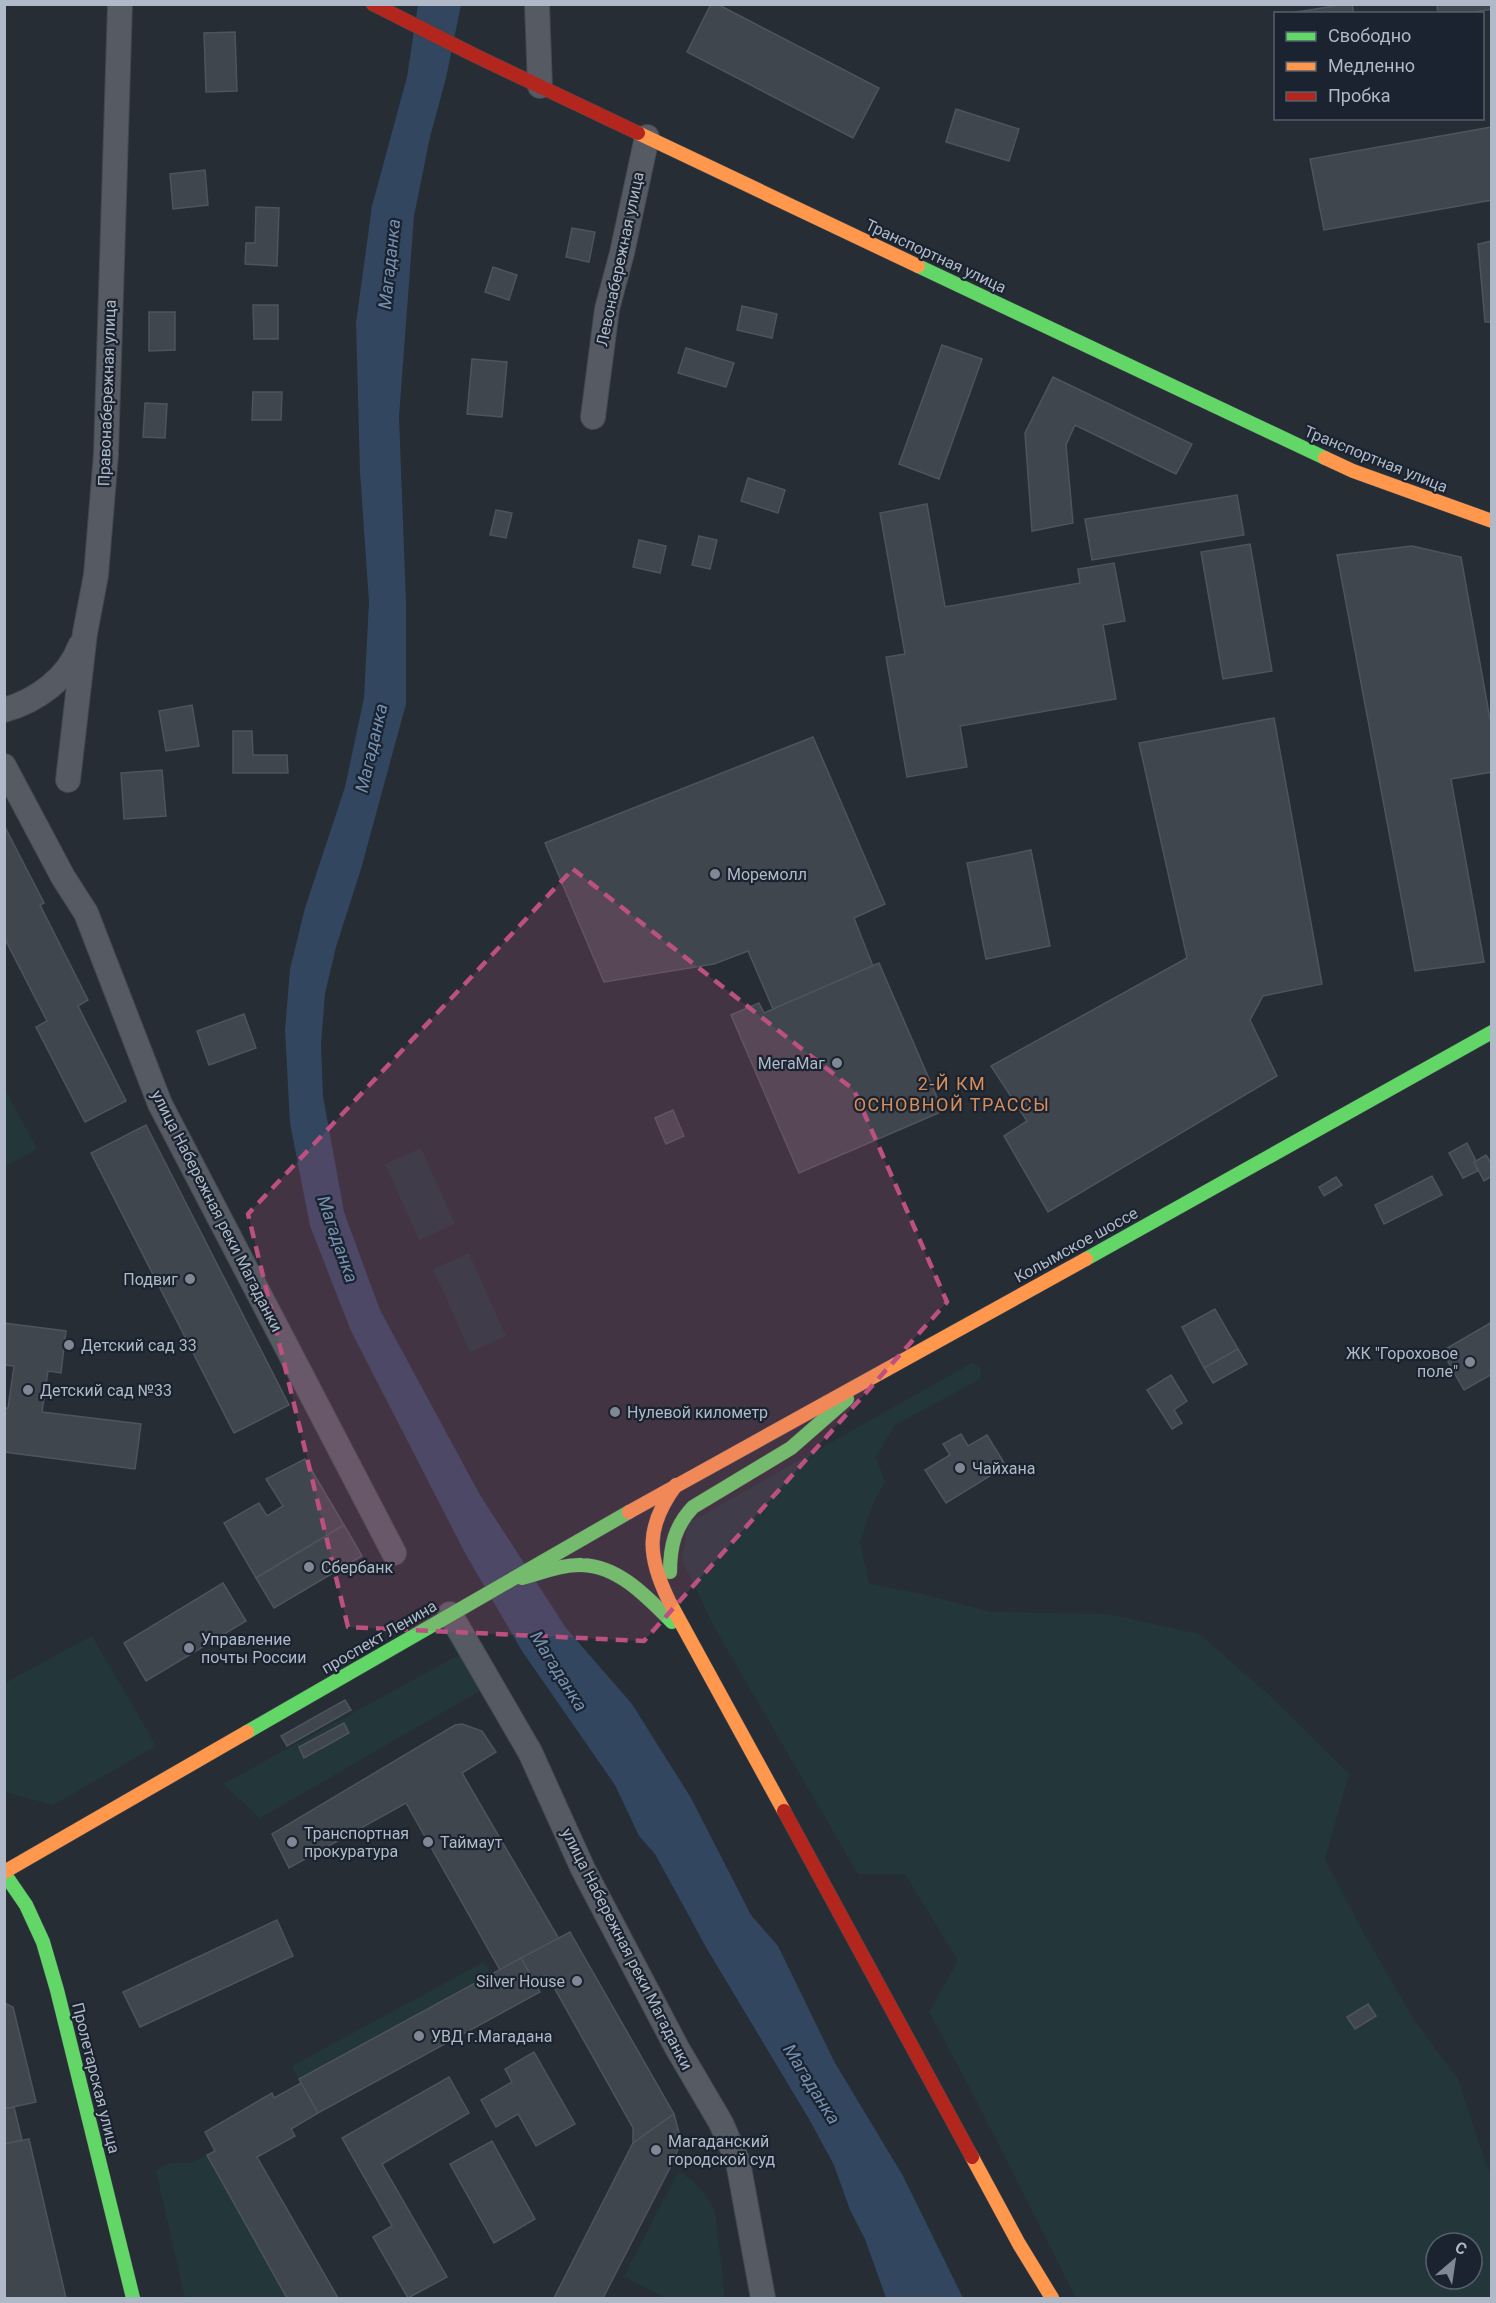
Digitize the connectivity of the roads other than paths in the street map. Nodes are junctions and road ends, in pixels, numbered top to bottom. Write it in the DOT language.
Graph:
graph roads {
  1 [pos="120,4"];
  2 [pos="373,4"];
  3 [pos="537,4"];
  4 [pos="540,86"];
  5 [pos="647,137"];
  6 [pos="593,417"];
  7 [pos="1491,521"];
  8 [pos="85,633"];
  9 [pos="4,710"];
  10 [pos="4,766"];
  11 [pos="68,780"];
  12 [pos="1491,1032"];
  13 [pos="871,1377"];
  14 [pos="676,1485"];
  15 [pos="394,1553"];
  16 [pos="509,1581"];
  17 [pos="456,1611"];
  18 [pos="694,1644"];
  19 [pos="4,1873"];
  20 [pos="133,2298"];
  21 [pos="763,2298"];
  22 [pos="1052,2298"];
  1 -- 8 [label="street, Правонабережная улица"];
  2 -- 4 [label="main road, Транспортная улица"];
  3 -- 4 [label="street"];
  4 -- 5 [label="main road, Транспортная улица"];
  5 -- 6 [label="street, Левонабережная улица"];
  5 -- 7 [label="main road, Транспортная улица"];
  8 -- 9 [label="street"];
  8 -- 11 [label="street, Правонабережная улица"];
  10 -- 15 [label="street, улица Набережная реки Магаданки"];
  12 -- 13 [label="main road, Колымское шоссе"];
  13 -- 14 [label="main road, Колымское шоссе"];
  13 -- 18 [label="main road"];
  14 -- 16 [label="main road, проспект Ленина"];
  14 -- 18 [label="main road"];
  16 -- 17 [label="main road, проспект Ленина"];
  16 -- 18 [label="main road"];
  17 -- 19 [label="main road, проспект Ленина"];
  17 -- 21 [label="street, улица Набережная реки Магаданки"];
  18 -- 22 [label="main road"];
  19 -- 20 [label="main road, Пролетарская улица"];
}
